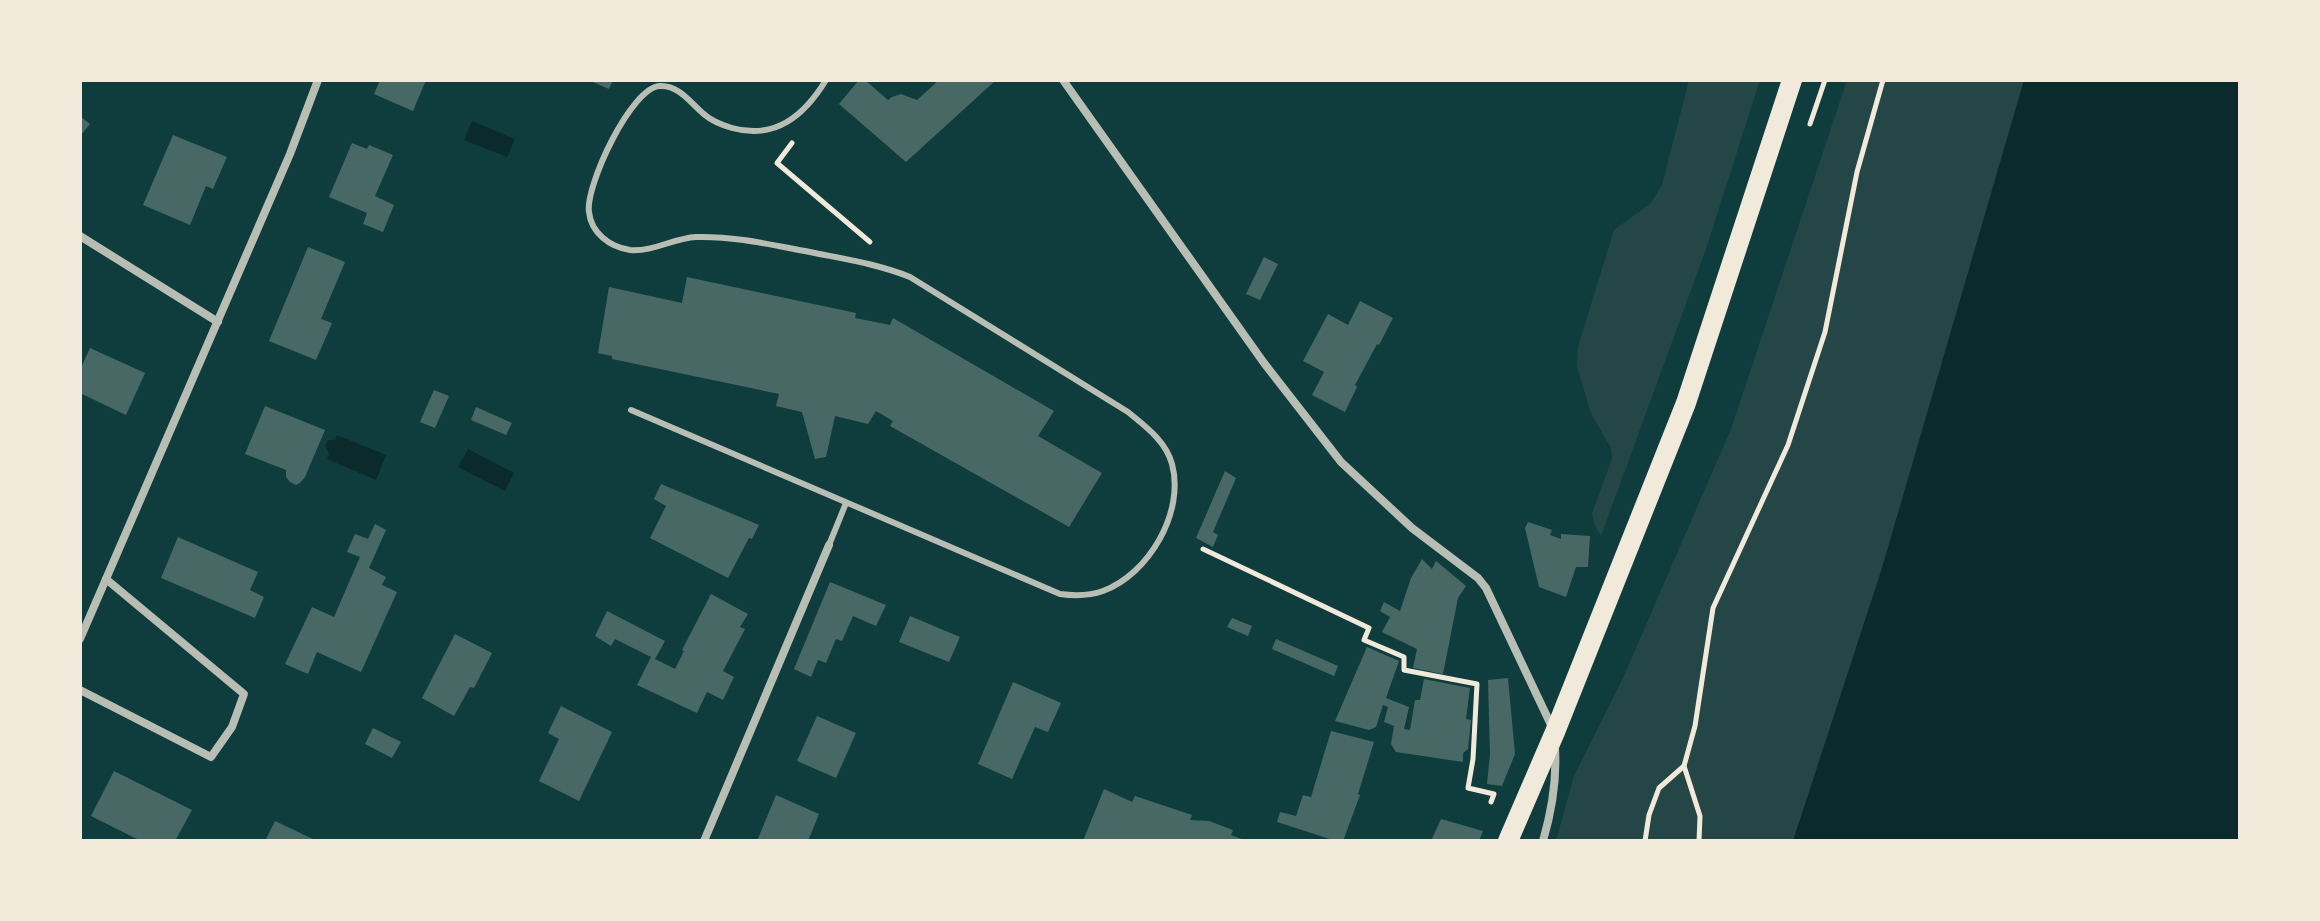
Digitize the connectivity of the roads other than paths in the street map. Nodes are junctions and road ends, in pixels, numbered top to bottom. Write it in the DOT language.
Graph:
graph roads {
  1 [pos="318,80"];
  2 [pos="826,80"];
  3 [pos="1063,80"];
  4 [pos="1792,80"];
  5 [pos="80,236"];
  6 [pos="218,322"];
  7 [pos="631,410"];
  8 [pos="846,503"];
  9 [pos="829,545"];
  10 [pos="106,579"];
  11 [pos="80,639"];
  12 [pos="80,690"];
  13 [pos="1555,732"];
  14 [pos="704,841"];
  15 [pos="1508,841"];
  16 [pos="1543,841"];
  1 -- 6 [label="street"];
  2 -- 8 [label="lane"];
  3 -- 13 [label="street"];
  4 -- 13 [label="main road"];
  5 -- 6 [label="street"];
  6 -- 10 [label="street"];
  7 -- 8 [label="lane"];
  8 -- 9 [label="lane"];
  9 -- 14 [label="street"];
  10 -- 11 [label="street"];
  10 -- 12 [label="street"];
  13 -- 15 [label="main road"];
  13 -- 16 [label="street"];
}
